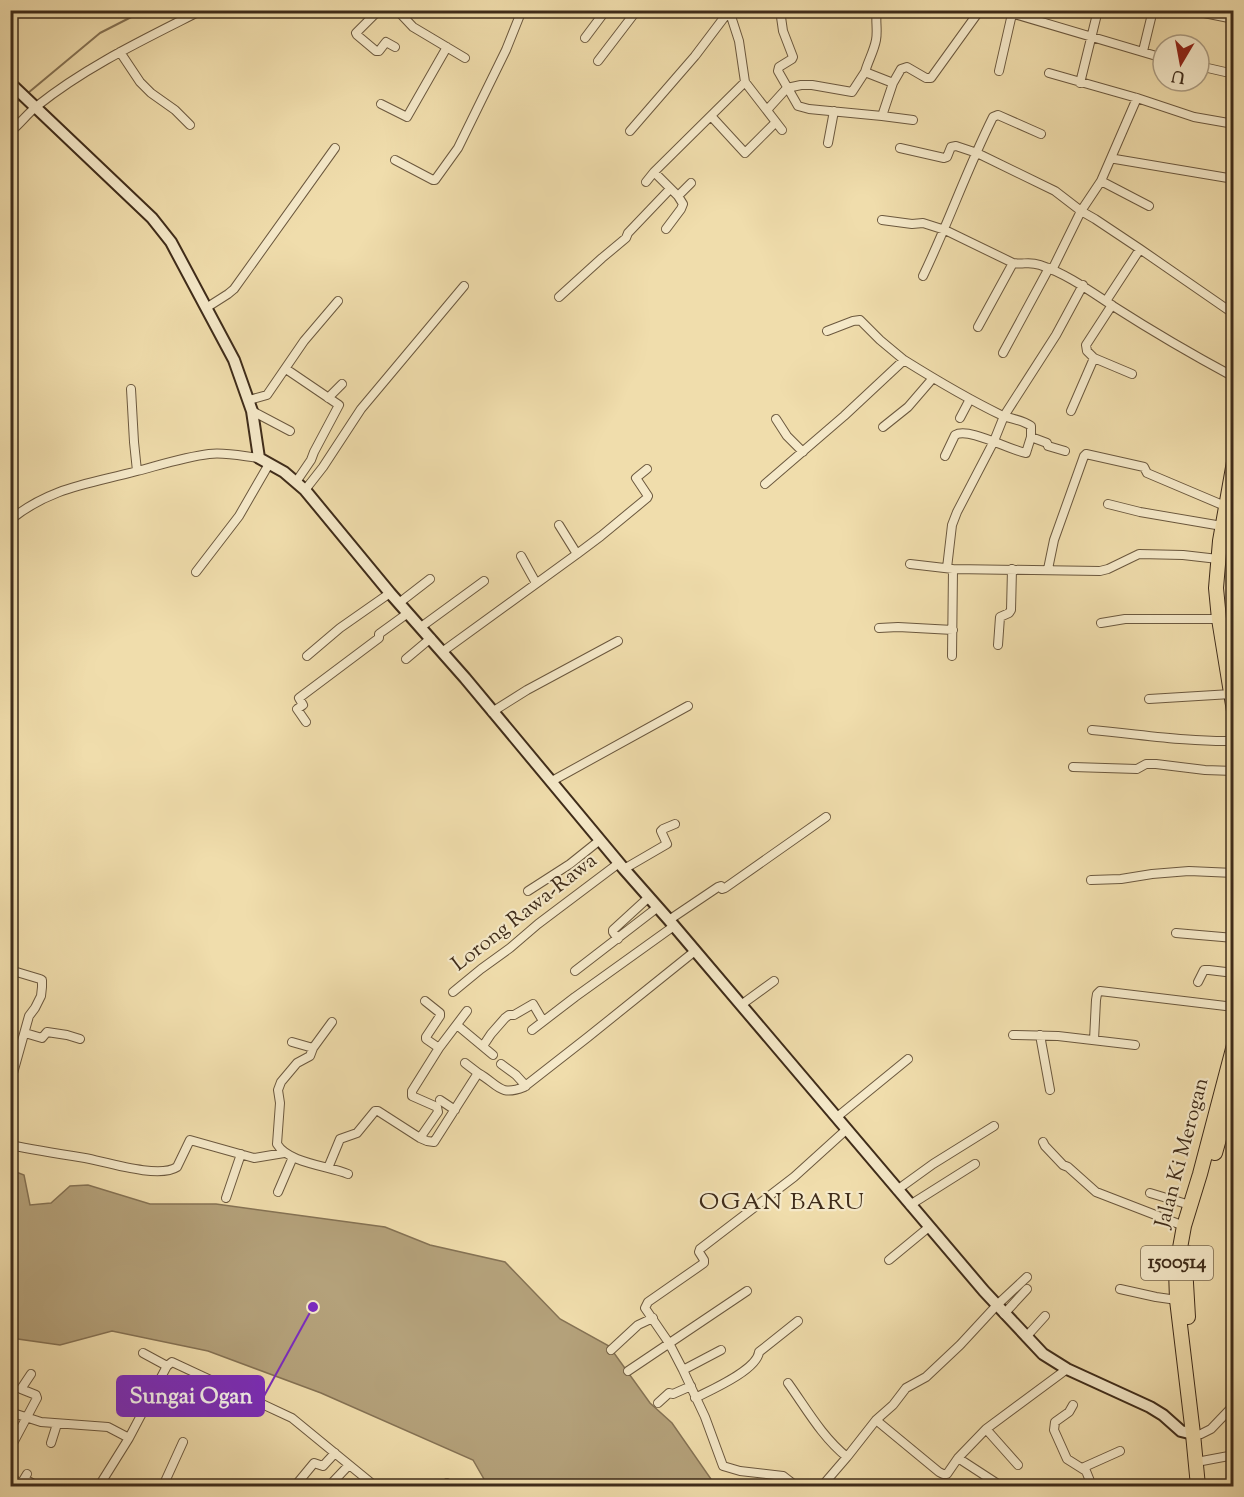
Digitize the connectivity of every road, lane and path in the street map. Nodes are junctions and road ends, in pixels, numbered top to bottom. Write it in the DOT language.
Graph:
graph roads {
  1 [pos="202,10"];
  2 [pos="379,10"];
  3 [pos="397,10"];
  4 [pos="522,10"];
  5 [pos="606,10"];
  6 [pos="637,10"];
  7 [pos="780,10"];
  8 [pos="877,10"];
  9 [pos="980,10"];
  10 [pos="1001,10"];
  11 [pos="1098,10"];
  12 [pos="1153,10"];
  13 [pos="1189,10"];
  14 [pos="729,11"];
  15 [pos="1012,14"];
  16 [pos="1026,14"];
  17 [pos="1233,19"];
  18 [pos="1093,36"];
  19 [pos="585,38"];
  20 [pos="395,47"];
  21 [pos="447,47"];
  22 [pos="120,51"];
  23 [pos="1143,51"];
  24 [pos="1151,54"];
  25 [pos="465,58"];
  26 [pos="598,61"];
  27 [pos="1211,69"];
  28 [pos="999,71"];
  29 [pos="865,72"];
  30 [pos="1048,73"];
  31 [pos="1233,74"];
  32 [pos="746,81"];
  33 [pos="893,83"];
  34 [pos="1080,83"];
  35 [pos="11,84"];
  36 [pos="787,88"];
  37 [pos="1137,98"];
  38 [pos="381,104"];
  39 [pos="33,105"];
  40 [pos="767,110"];
  41 [pos="834,111"];
  42 [pos="711,116"];
  43 [pos="882,116"];
  44 [pos="913,120"];
  45 [pos="776,122"];
  46 [pos="1233,124"];
  47 [pos="190,125"];
  48 [pos="782,130"];
  49 [pos="630,131"];
  50 [pos="10,132"];
  51 [pos="1041,134"];
  52 [pos="828,143"];
  53 [pos="335,148"];
  54 [pos="900,148"];
  55 [pos="977,153"];
  56 [pos="1115,159"];
  57 [pos="395,160"];
  58 [pos="654,172"];
  59 [pos="1233,179"];
  60 [pos="1101,181"];
  61 [pos="646,182"];
  62 [pos="691,183"];
  63 [pos="670,189"];
  64 [pos="678,196"];
  65 [pos="1149,206"];
  66 [pos="1081,211"];
  67 [pos="882,220"];
  68 [pos="666,229"];
  69 [pos="945,230"];
  70 [pos="1140,249"];
  71 [pos="1013,263"];
  72 [pos="1050,269"];
  73 [pos="922,276"];
  74 [pos="1083,285"];
  75 [pos="464,286"];
  76 [pos="559,297"];
  77 [pos="338,301"];
  78 [pos="1109,303"];
  79 [pos="206,308"];
  80 [pos="1233,314"];
  81 [pos="978,327"];
  82 [pos="827,331"];
  83 [pos="1003,353"];
  84 [pos="1094,358"];
  85 [pos="904,360"];
  86 [pos="286,369"];
  87 [pos="1132,374"];
  88 [pos="1233,377"];
  89 [pos="933,378"];
  90 [pos="342,384"];
  91 [pos="131,389"];
  92 [pos="328,398"];
  93 [pos="970,399"];
  94 [pos="250,405"];
  95 [pos="1071,411"];
  96 [pos="1004,416"];
  97 [pos="960,418"];
  98 [pos="776,419"];
  99 [pos="883,427"];
  100 [pos="290,431"];
  101 [pos="1032,437"];
  102 [pos="994,441"];
  103 [pos="1065,451"];
  104 [pos="802,452"];
  105 [pos="945,456"];
  106 [pos="259,458"];
  107 [pos="1233,462"];
  108 [pos="269,464"];
  109 [pos="647,469"];
  110 [pos="137,471"];
  111 [pos="296,482"];
  112 [pos="765,484"];
  113 [pos="305,490"];
  114 [pos="1108,504"];
  115 [pos="1229,509"];
  116 [pos="10,520"];
  117 [pos="559,525"];
  118 [pos="1222,526"];
  119 [pos="577,554"];
  120 [pos="521,556"];
  121 [pos="1218,559"];
  122 [pos="910,564"];
  123 [pos="950,568"];
  124 [pos="1012,569"];
  125 [pos="1048,570"];
  126 [pos="196,572"];
  127 [pos="430,579"];
  128 [pos="484,581"];
  129 [pos="536,583"];
  130 [pos="390,593"];
  131 [pos="399,603"];
  132 [pos="408,613"];
  133 [pos="1219,620"];
  134 [pos="1101,623"];
  135 [pos="421,627"];
  136 [pos="879,628"];
  137 [pos="953,630"];
  138 [pos="431,638"];
  139 [pos="618,641"];
  140 [pos="998,645"];
  141 [pos="442,652"];
  142 [pos="1233,654"];
  143 [pos="307,656"];
  144 [pos="952,656"];
  145 [pos="406,658"];
  146 [pos="1231,694"];
  147 [pos="1149,699"];
  148 [pos="688,706"];
  149 [pos="492,711"];
  150 [pos="1233,711"];
  151 [pos="306,722"];
  152 [pos="1092,730"];
  153 [pos="1233,741"];
  154 [pos="1073,767"];
  155 [pos="1233,771"];
  156 [pos="552,781"];
  157 [pos="826,817"];
  158 [pos="675,824"];
  159 [pos="600,840"];
  160 [pos="622,866"];
  161 [pos="1233,873"];
  162 [pos="1091,880"];
  163 [pos="528,891"];
  164 [pos="650,897"];
  165 [pos="658,907"];
  166 [pos="672,923"];
  167 [pos="1176,933"];
  168 [pos="1233,938"];
  169 [pos="618,939"];
  170 [pos="695,951"];
  171 [pos="10,970"];
  172 [pos="575,971"];
  173 [pos="1233,973"];
  174 [pos="774,981"];
  175 [pos="1198,982"];
  176 [pos="453,992"];
  177 [pos="425,1001"];
  178 [pos="741,1005"];
  179 [pos="1233,1007"];
  180 [pos="467,1011"];
  181 [pos="543,1021"];
  182 [pos="332,1022"];
  183 [pos="457,1025"];
  184 [pos="532,1030"];
  185 [pos="25,1033"];
  186 [pos="1013,1035"];
  187 [pos="1040,1035"];
  188 [pos="80,1039"];
  189 [pos="1094,1040"];
  190 [pos="292,1042"];
  191 [pos="1136,1045"];
  192 [pos="1233,1045"];
  193 [pos="483,1046"];
  194 [pos="313,1048"];
  195 [pos="439,1048"];
  196 [pos="493,1054"];
  197 [pos="908,1059"];
  198 [pos="465,1063"];
  199 [pos="501,1064"];
  200 [pos="1231,1064"];
  201 [pos="478,1073"];
  202 [pos="10,1083"];
  203 [pos="526,1086"];
  204 [pos="1233,1086"];
  205 [pos="1050,1090"];
  206 [pos="440,1100"];
  207 [pos="455,1110"];
  208 [pos="1230,1110"];
  209 [pos="837,1118"];
  210 [pos="994,1126"];
  211 [pos="847,1129"];
  212 [pos="420,1138"];
  213 [pos="1043,1142"];
  214 [pos="10,1145"];
  215 [pos="284,1153"];
  216 [pos="241,1154"];
  217 [pos="293,1156"];
  218 [pos="975,1164"];
  219 [pos="328,1168"];
  220 [pos="348,1174"];
  221 [pos="897,1190"];
  222 [pos="278,1192"];
  223 [pos="1150,1193"];
  224 [pos="226,1198"];
  225 [pos="1190,1205"];
  226 [pos="913,1208"];
  227 [pos="928,1226"];
  228 [pos="1184,1226"];
  229 [pos="889,1260"];
  230 [pos="1027,1277"];
  231 [pos="1027,1289"];
  232 [pos="1120,1289"];
  233 [pos="747,1291"];
  234 [pos="1177,1300"];
  235 [pos="1001,1310"];
  236 [pos="1045,1316"];
  237 [pos="653,1318"];
  238 [pos="798,1321"];
  239 [pos="1026,1337"];
  240 [pos="669,1343"];
  241 [pos="611,1350"];
  242 [pos="721,1350"];
  243 [pos="143,1353"];
  244 [pos="167,1366"];
  245 [pos="683,1370"];
  246 [pos="1067,1370"];
  247 [pos="628,1371"];
  248 [pos="31,1374"];
  249 [pos="788,1383"];
  250 [pos="691,1386"];
  251 [pos="695,1398"];
  252 [pos="658,1403"];
  253 [pos="1233,1405"];
  254 [pos="1072,1406"];
  255 [pos="10,1412"];
  256 [pos="26,1418"];
  257 [pos="876,1420"];
  258 [pos="57,1424"];
  259 [pos="986,1429"];
  260 [pos="1197,1434"];
  261 [pos="129,1438"];
  262 [pos="183,1442"];
  263 [pos="51,1443"];
  264 [pos="12,1445"];
  265 [pos="1120,1451"];
  266 [pos="335,1453"];
  267 [pos="1233,1455"];
  268 [pos="847,1457"];
  269 [pos="958,1458"];
  270 [pos="1200,1463"];
  271 [pos="349,1465"];
  272 [pos="1018,1465"];
  273 [pos="1082,1468"];
  274 [pos="10,1477"];
  275 [pos="32,1482"];
  276 [pos="165,1484"];
  277 [pos="99,1486"];
  278 [pos="174,1486"];
  279 [pos="295,1486"];
  280 [pos="329,1486"];
  281 [pos="375,1486"];
  282 [pos="796,1486"];
  283 [pos="822,1486"];
  284 [pos="1001,1486"];
  285 [pos="1092,1486"];
  286 [pos="1197,1486"];
  287 [pos="1205,1486"];
  1 -- 22 [label="street"];
  2 -- 20 [label="street"];
  3 -- 21 [label="street"];
  4 -- 57 [label="street"];
  5 -- 19 [label="street"];
  6 -- 26 [label="street"];
  7 -- 36 [label="street"];
  8 -- 29 [label="street"];
  9 -- 33 [label="street"];
  10 -- 15 [label="street"];
  11 -- 18 [label="street"];
  12 -- 23 [label="street"];
  13 -- 17 [label="street"];
  14 -- 32 [label="street"];
  14 -- 49 [label="street"];
  15 -- 16 [label="street"];
  15 -- 28 [label="street"];
  16 -- 18 [label="street"];
  18 -- 23 [label="street"];
  18 -- 34 [label="street"];
  21 -- 25 [label="street"];
  21 -- 38 [label="street"];
  22 -- 39 [label="street"];
  22 -- 47 [label="street"];
  23 -- 24 [label="street"];
  27 -- 31 [label="street"];
  29 -- 33 [label="street"];
  29 -- 36 [label="street"];
  30 -- 34 [label="street"];
  32 -- 40 [label="street"];
  32 -- 42 [label="street"];
  33 -- 43 [label="street"];
  34 -- 37 [label="street"];
  35 -- 39 [label="street"];
  36 -- 40 [label="street"];
  36 -- 41 [label="street"];
  37 -- 46 [label="street"];
  37 -- 60 [label="street"];
  39 -- 50 [label="street"];
  39 -- 79 [label="street"];
  40 -- 45 [label="street"];
  41 -- 43 [label="street"];
  41 -- 52 [label="street"];
  42 -- 45 [label="street"];
  42 -- 58 [label="street"];
  43 -- 44 [label="street"];
  45 -- 48 [label="street"];
  51 -- 55 [label="street"];
  53 -- 79 [label="street"];
  54 -- 55 [label="street"];
  55 -- 66 [label="street"];
  55 -- 69 [label="street"];
  56 -- 59 [label="street"];
  58 -- 61 [label="street"];
  58 -- 63 [label="street"];
  60 -- 65 [label="street"];
  60 -- 66 [label="street"];
  62 -- 64 [label="street"];
  63 -- 64 [label="street"];
  63 -- 76 [label="street"];
  64 -- 68 [label="street"];
  66 -- 70 [label="street"];
  66 -- 72 [label="street"];
  67 -- 69 [label="street"];
  69 -- 71 [label="street"];
  69 -- 73 [label="street"];
  70 -- 78 [label="street"];
  70 -- 80 [label="street"];
  71 -- 72 [label="street"];
  71 -- 81 [label="street"];
  72 -- 74 [label="street"];
  72 -- 83 [label="street"];
  74 -- 78 [label="street"];
  74 -- 96 [label="street"];
  75 -- 113 [label="street"];
  77 -- 86 [label="street"];
  78 -- 84 [label="street"];
  78 -- 88 [label="street"];
  79 -- 94 [label="street"];
  82 -- 85 [label="street"];
  84 -- 87 [label="street"];
  84 -- 95 [label="street"];
  85 -- 89 [label="street"];
  85 -- 104 [label="street"];
  86 -- 92 [label="street"];
  86 -- 94 [label="street"];
  89 -- 93 [label="street"];
  89 -- 99 [label="street"];
  90 -- 92 [label="street"];
  91 -- 110 [label="street"];
  92 -- 111 [label="street"];
  93 -- 96 [label="street"];
  93 -- 97 [label="street"];
  94 -- 100 [label="street"];
  94 -- 106 [label="street"];
  96 -- 101 [label="street"];
  96 -- 102 [label="street"];
  98 -- 104 [label="street"];
  101 -- 102 [label="street"];
  101 -- 103 [label="street"];
  102 -- 105 [label="street"];
  102 -- 123 [label="street"];
  104 -- 112 [label="street"];
  106 -- 108 [label="street"];
  106 -- 110 [label="street"];
  107 -- 115 [label="highway"];
  108 -- 111 [label="street"];
  108 -- 126 [label="street"];
  109 -- 119 [label="street"];
  110 -- 116 [label="street"];
  111 -- 113 [label="street"];
  113 -- 130 [label="street"];
  114 -- 118 [label="street"];
  115 -- 118 [label="highway"];
  115 -- 125 [label="street"];
  115 -- 142 [label="highway"];
  117 -- 119 [label="street"];
  118 -- 121 [label="highway"];
  119 -- 129 [label="street"];
  120 -- 129 [label="street"];
  121 -- 125 [label="street"];
  121 -- 133 [label="highway"];
  122 -- 123 [label="street"];
  123 -- 124 [label="street"];
  123 -- 137 [label="street"];
  124 -- 125 [label="street"];
  124 -- 140 [label="street"];
  127 -- 131 [label="street"];
  128 -- 135 [label="street"];
  129 -- 141 [label="street"];
  130 -- 131 [label="street"];
  130 -- 143 [label="street"];
  131 -- 132 [label="street"];
  132 -- 135 [label="street"];
  132 -- 151 [label="street"];
  133 -- 134 [label="street"];
  133 -- 146 [label="highway"];
  135 -- 138 [label="street"];
  136 -- 137 [label="street"];
  137 -- 144 [label="street"];
  138 -- 141 [label="street"];
  138 -- 145 [label="street"];
  139 -- 149 [label="street"];
  141 -- 149 [label="street"];
  146 -- 147 [label="street"];
  146 -- 150 [label="highway"];
  148 -- 156 [label="street"];
  149 -- 156 [label="street"];
  152 -- 153 [label="street"];
  154 -- 155 [label="street"];
  156 -- 159 [label="street"];
  157 -- 166 [label="street"];
  158 -- 160 [label="street, Lorong Rawa-Rawa"];
  159 -- 160 [label="street"];
  159 -- 163 [label="street"];
  160 -- 164 [label="street"];
  160 -- 176 [label="street, Lorong Rawa-Rawa"];
  161 -- 162 [label="street"];
  164 -- 165 [label="street"];
  164 -- 169 [label="street"];
  165 -- 166 [label="street"];
  165 -- 169 [label="street"];
  166 -- 170 [label="street"];
  166 -- 181 [label="street"];
  167 -- 168 [label="street"];
  169 -- 172 [label="street"];
  170 -- 178 [label="street"];
  170 -- 203 [label="street"];
  171 -- 185 [label="street"];
  173 -- 175 [label="street"];
  174 -- 178 [label="street"];
  177 -- 195 [label="street"];
  178 -- 209 [label="street"];
  179 -- 189 [label="street"];
  180 -- 183 [label="street"];
  181 -- 184 [label="street"];
  181 -- 193 [label="street"];
  182 -- 194 [label="street"];
  183 -- 193 [label="street"];
  183 -- 195 [label="street"];
  185 -- 188 [label="street"];
  185 -- 202 [label="street"];
  186 -- 187 [label="street"];
  187 -- 189 [label="street"];
  187 -- 205 [label="street"];
  189 -- 191 [label="street"];
  190 -- 194 [label="street"];
  192 -- 200 [label="highway, Jalan Ki Merogan / 1500514"];
  193 -- 196 [label="street"];
  194 -- 215 [label="street"];
  195 -- 212 [label="street"];
  197 -- 209 [label="street"];
  198 -- 201 [label="street"];
  199 -- 203 [label="street"];
  200 -- 225 [label="highway, Jalan Ki Merogan / 1500514"];
  201 -- 203 [label="street"];
  201 -- 207 [label="street"];
  204 -- 208 [label="highway, Jalan Ki Merogan / 1500514"];
  206 -- 207 [label="street"];
  207 -- 212 [label="street"];
  208 -- 260 [label="highway, Jalan Ki Merogan / 1500514"];
  209 -- 211 [label="street"];
  210 -- 221 [label="street"];
  211 -- 221 [label="street"];
  211 -- 237 [label="street"];
  212 -- 219 [label="street"];
  213 -- 228 [label="street"];
  214 -- 216 [label="street"];
  215 -- 216 [label="street"];
  215 -- 217 [label="street"];
  216 -- 224 [label="street"];
  217 -- 219 [label="street"];
  217 -- 222 [label="street"];
  218 -- 226 [label="street"];
  219 -- 220 [label="street"];
  221 -- 226 [label="street"];
  223 -- 225 [label="street"];
  225 -- 228 [label="highway, Jalan Ki Merogan / 1500514"];
  226 -- 227 [label="street"];
  227 -- 229 [label="street"];
  227 -- 235 [label="street"];
  228 -- 234 [label="highway, Jalan Ki Merogan / 1500514"];
  230 -- 235 [label="street"];
  231 -- 235 [label="street"];
  232 -- 234 [label="street"];
  233 -- 240 [label="street"];
  234 -- 260 [label="highway, Jalan Ki Merogan / 1500514"];
  235 -- 239 [label="street"];
  235 -- 257 [label="street"];
  236 -- 239 [label="street"];
  237 -- 240 [label="street"];
  237 -- 241 [label="street"];
  238 -- 251 [label="street"];
  239 -- 246 [label="street"];
  240 -- 245 [label="street"];
  240 -- 247 [label="street"];
  242 -- 245 [label="street"];
  243 -- 244 [label="street"];
  244 -- 261 [label="street"];
  244 -- 266 [label="street"];
  245 -- 250 [label="street"];
  246 -- 259 [label="street"];
  246 -- 260 [label="street"];
  248 -- 256 [label="street"];
  249 -- 268 [label="street"];
  250 -- 251 [label="street"];
  250 -- 252 [label="street"];
  251 -- 282 [label="street"];
  253 -- 260 [label="street"];
  254 -- 273 [label="street"];
  255 -- 256 [label="street"];
  256 -- 258 [label="street"];
  256 -- 264 [label="street"];
  257 -- 268 [label="street"];
  257 -- 269 [label="street"];
  258 -- 261 [label="street"];
  258 -- 263 [label="street"];
  259 -- 269 [label="street"];
  259 -- 272 [label="street"];
  260 -- 270 [label="highway, Jalan Ki Merogan / 1500514"];
  261 -- 277 [label="street"];
  262 -- 276 [label="street"];
  265 -- 273 [label="street"];
  266 -- 271 [label="street"];
  266 -- 279 [label="street"];
  267 -- 270 [label="street"];
  268 -- 283 [label="street"];
  269 -- 284 [label="street"];
  270 -- 286 [label="highway, Jalan Ki Merogan / 1500514"];
  270 -- 287 [label="highway, Jalan Ki Merogan / 1500514"];
  271 -- 280 [label="street"];
  271 -- 281 [label="street"];
  273 -- 285 [label="street"];
  274 -- 275 [label="street"];
  276 -- 278 [label="street"];
}
